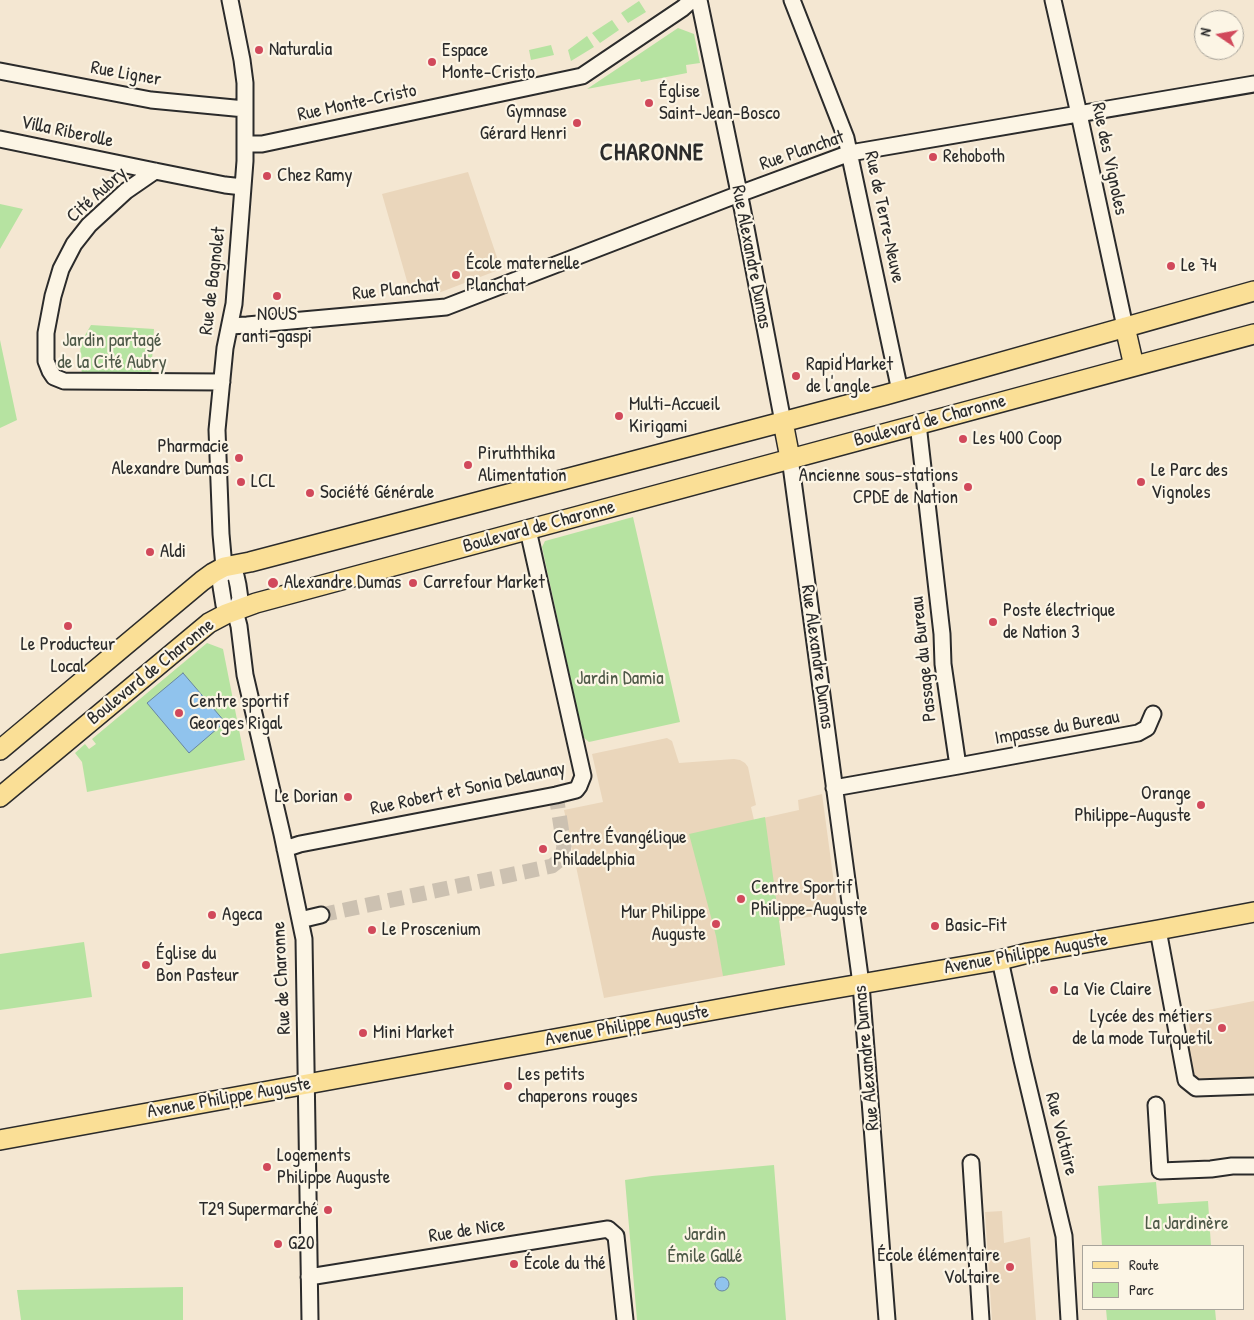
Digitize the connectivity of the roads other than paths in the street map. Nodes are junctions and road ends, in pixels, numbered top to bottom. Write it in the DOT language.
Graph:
graph roads {
  1 [pos="230,0"];
  2 [pos="692,0"];
  3 [pos="700,0"];
  4 [pos="792,0"];
  5 [pos="1053,0"];
  6 [pos="0,71"];
  7 [pos="1254,84"];
  8 [pos="245,109"];
  9 [pos="1079,114"];
  10 [pos="0,139"];
  11 [pos="245,144"];
  12 [pos="850,153"];
  13 [pos="155,171"];
  14 [pos="243,187"];
  15 [pos="739,194"];
  16 [pos="1254,291"];
  17 [pos="230,326"];
  18 [pos="1125,327"];
  19 [pos="1254,334"];
  20 [pos="1134,366"];
  21 [pos="222,382"];
  22 [pos="900,391"];
  23 [pos="784,422"];
  24 [pos="918,424"];
  25 [pos="790,458"];
  26 [pos="528,530"];
  27 [pos="224,568"];
  28 [pos="235,610"];
  29 [pos="1153,714"];
  30 [pos="0,750"];
  31 [pos="958,766"];
  32 [pos="834,788"];
  33 [pos="0,797"];
  34 [pos="285,849"];
  35 [pos="1254,912"];
  36 [pos="321,915"];
  37 [pos="300,920"];
  38 [pos="1158,930"];
  39 [pos="1000,960"];
  40 [pos="861,984"];
  41 [pos="306,1084"];
  42 [pos="1254,1086"];
  43 [pos="1156,1104"];
  44 [pos="0,1140"];
  45 [pos="971,1163"];
  46 [pos="1254,1166"];
  47 [pos="309,1277"];
  48 [pos="310,1320"];
  49 [pos="624,1320"];
  50 [pos="887,1320"];
  51 [pos="981,1320"];
  52 [pos="1069,1320"];
  1 -- 8 [label="street, Rue de Bagnolet"];
  2 -- 11 [label="street, Rue Monte-Cristo"];
  3 -- 15 [label="street, Rue Alexandre Dumas"];
  4 -- 12 [label="street, Rue de Terre-Neuve"];
  5 -- 9 [label="street, Rue des Vignoles"];
  6 -- 8 [label="street, Rue Ligner"];
  7 -- 9 [label="street, Rue Planchat"];
  8 -- 11 [label="street, Rue de Bagnolet"];
  9 -- 12 [label="street, Rue Planchat"];
  9 -- 18 [label="street, Rue des Vignoles"];
  10 -- 13 [label="street, Villa Riberolle"];
  11 -- 14 [label="street, Rue de Bagnolet"];
  12 -- 15 [label="street, Rue Planchat"];
  12 -- 22 [label="street, Rue de Terre-Neuve"];
  13 -- 14 [label="street, Villa Riberolle"];
  13 -- 21 [label="street, Cité Aubry"];
  14 -- 17 [label="street, Rue de Bagnolet"];
  15 -- 17 [label="street, Rue Planchat"];
  15 -- 23 [label="street, Rue Alexandre Dumas"];
  16 -- 18 [label="main road, Boulevard de Charonne"];
  17 -- 21 [label="street, Rue de Bagnolet"];
  18 -- 20 [label="main road"];
  18 -- 22 [label="main road, Boulevard de Charonne"];
  19 -- 20 [label="main road, Boulevard de Charonne"];
  20 -- 24 [label="main road, Boulevard de Charonne"];
  21 -- 27 [label="street, Rue de Bagnolet"];
  22 -- 23 [label="main road, Boulevard de Charonne"];
  23 -- 25 [label="main road, Rue Alexandre Dumas"];
  23 -- 27 [label="main road, Boulevard de Charonne"];
  24 -- 25 [label="main road, Boulevard de Charonne"];
  24 -- 31 [label="street, Passage du Bureau"];
  25 -- 26 [label="main road, Boulevard de Charonne"];
  25 -- 32 [label="street, Rue Alexandre Dumas"];
  26 -- 28 [label="main road, Boulevard de Charonne"];
  26 -- 34 [label="street, Rue Robert et Sonia Delaunay"];
  27 -- 28 [label="street, Rue de Charonne"];
  27 -- 30 [label="main road, Boulevard de Charonne"];
  28 -- 33 [label="main road, Boulevard de Charonne"];
  28 -- 34 [label="street, Rue de Charonne"];
  29 -- 31 [label="street, Impasse du Bureau"];
  31 -- 32 [label="street"];
  32 -- 40 [label="street, Rue Alexandre Dumas"];
  34 -- 37 [label="street, Rue de Charonne"];
  35 -- 38 [label="main road, Avenue Philippe Auguste"];
  36 -- 37 [label="street"];
  37 -- 41 [label="street, Rue de Charonne"];
  38 -- 39 [label="main road, Avenue Philippe Auguste"];
  38 -- 42 [label="street"];
  39 -- 40 [label="main road, Avenue Philippe Auguste"];
  39 -- 52 [label="street, Rue Voltaire"];
  40 -- 41 [label="main road, Avenue Philippe Auguste"];
  40 -- 50 [label="street, Rue Alexandre Dumas"];
  41 -- 44 [label="main road, Avenue Philippe Auguste"];
  41 -- 47 [label="street, Rue de Charonne"];
  43 -- 46 [label="street"];
  45 -- 51 [label="street"];
  47 -- 48 [label="street, Rue de Charonne"];
  47 -- 49 [label="street, Rue de Nice"];
}
